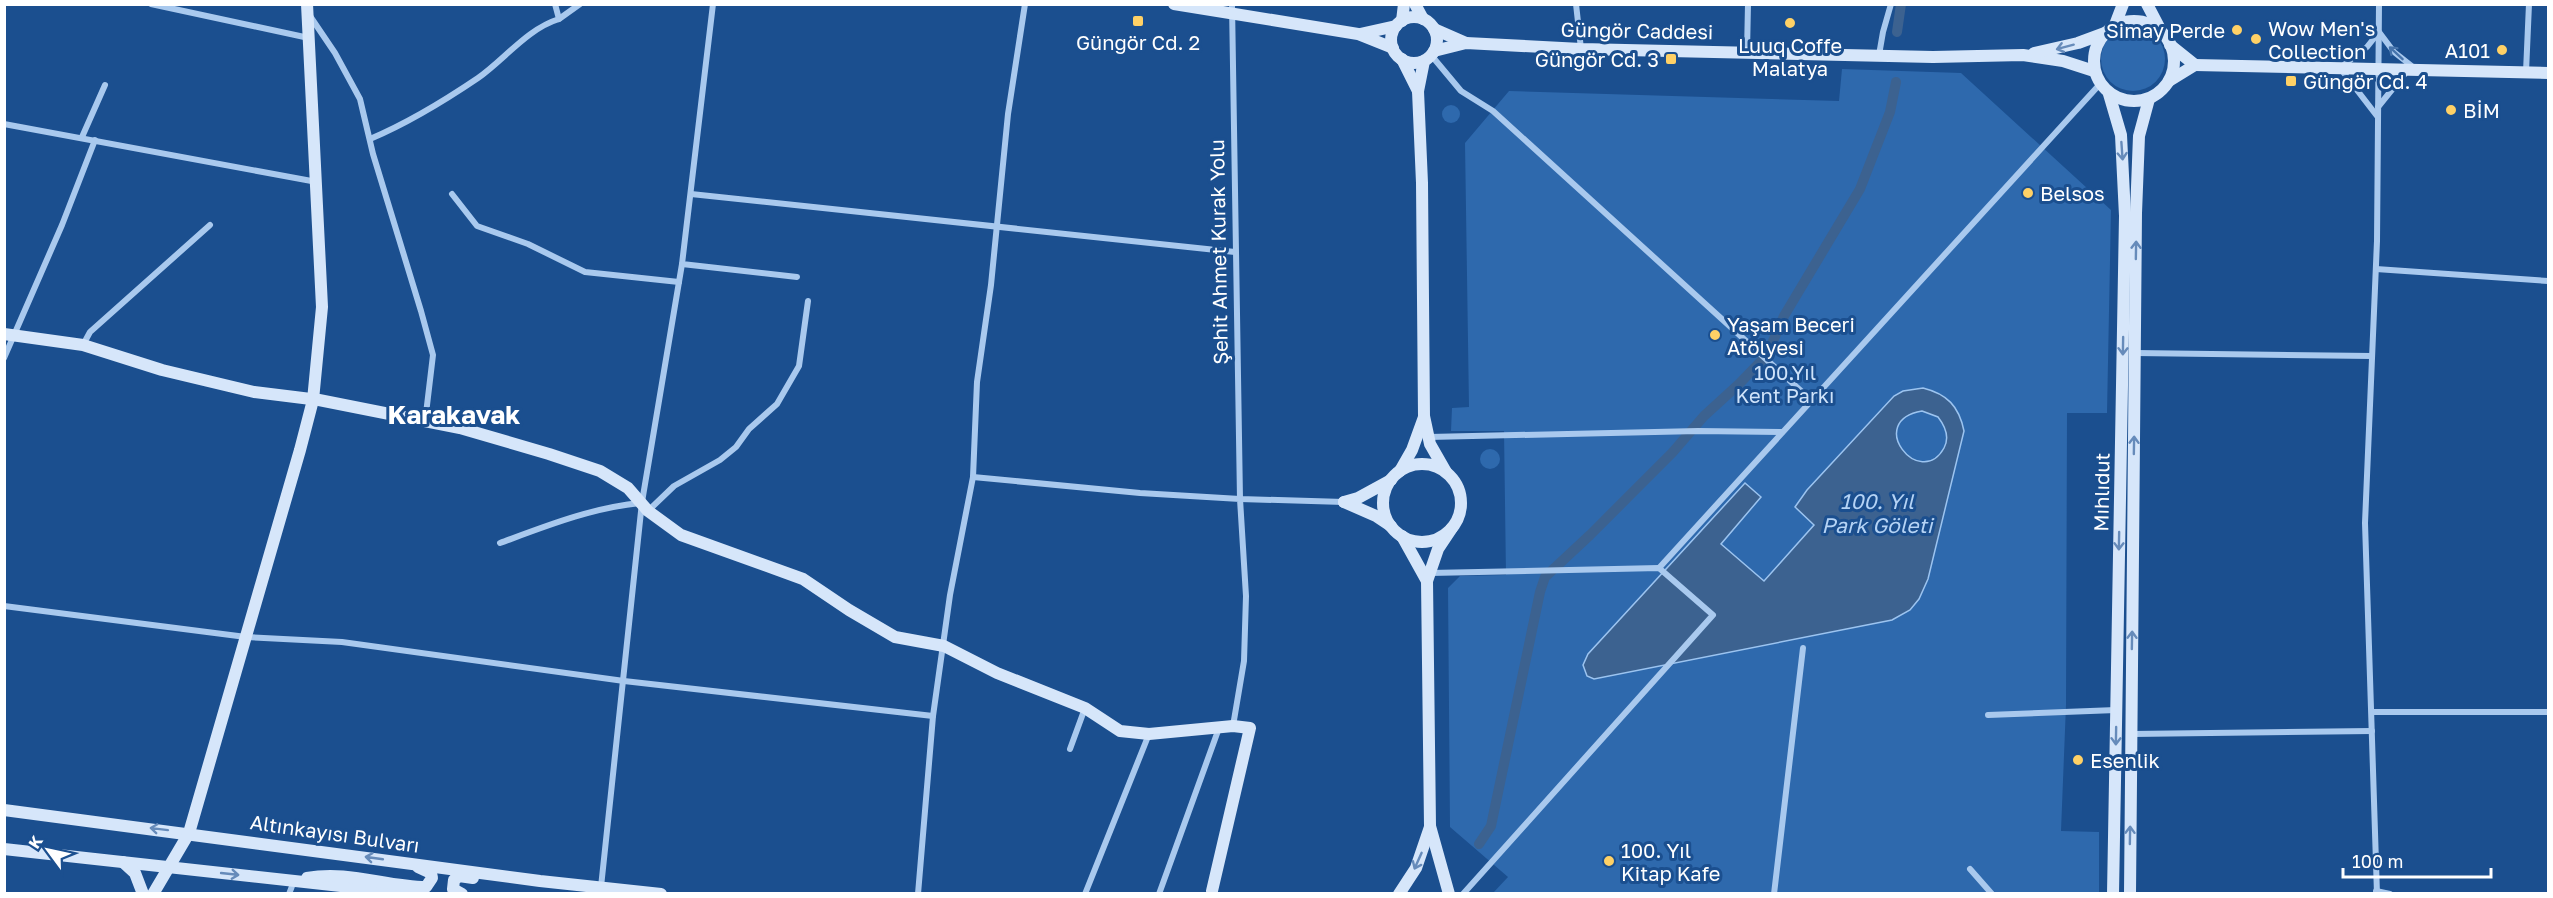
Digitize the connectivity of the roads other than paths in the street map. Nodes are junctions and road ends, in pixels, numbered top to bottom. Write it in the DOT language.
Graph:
graph roads {
  1 [pos="151,4"];
  2 [pos="555,4"];
  3 [pos="580,4"];
  4 [pos="713,4"];
  5 [pos="1025,4"];
  6 [pos="1174,4"];
  7 [pos="1404,4"];
  8 [pos="1415,4"];
  9 [pos="1576,4"];
  10 [pos="1748,4"];
  11 [pos="1891,4"];
  12 [pos="2123,4"];
  13 [pos="2146,4"];
  14 [pos="2379,4"];
  15 [pos="2529,4"];
  16 [pos="307,8"];
  17 [pos="1232,9"];
  18 [pos="559,19"];
  19 [pos="1423,19"];
  20 [pos="1399,24"];
  21 [pos="2115,25"];
  22 [pos="1434,29"];
  23 [pos="2160,30"];
  24 [pos="2379,32"];
  25 [pos="2105,33"];
  26 [pos="1359,34"];
  27 [pos="309,39"];
  28 [pos="1466,43"];
  29 [pos="2170,45"];
  30 [pos="1393,48"];
  31 [pos="1581,49"];
  32 [pos="1747,52"];
  33 [pos="1430,55"];
  34 [pos="1879,55"];
  35 [pos="2024,55"];
  36 [pos="1402,59"];
  37 [pos="2195,65"];
  38 [pos="2340,68"];
  39 [pos="2378,69"];
  40 [pos="2412,70"];
  41 [pos="2094,71"];
  42 [pos="2526,72"];
  43 [pos="2548,73"];
  44 [pos="2169,81"];
  45 [pos="2100,84"];
  46 [pos="105,85"];
  47 [pos="1418,91"];
  48 [pos="2109,94"];
  49 [pos="2149,99"];
  50 [pos="2377,107"];
  51 [pos="2377,117"];
  52 [pos="4,124"];
  53 [pos="81,137"];
  54 [pos="370,139"];
  55 [pos="95,140"];
  56 [pos="317,182"];
  57 [pos="452,194"];
  58 [pos="691,194"];
  59 [pos="210,225"];
  60 [pos="995,225"];
  61 [pos="1235,252"];
  62 [pos="682,264"];
  63 [pos="2376,269"];
  64 [pos="797,277"];
  65 [pos="2548,281"];
  66 [pos="679,282"];
  67 [pos="808,301"];
  68 [pos="9,335"];
  69 [pos="83,345"];
  70 [pos="2135,353"];
  71 [pos="2372,356"];
  72 [pos="4,358"];
  73 [pos="312,400"];
  74 [pos="1811,400"];
  75 [pos="1424,416"];
  76 [pos="425,422"];
  77 [pos="1782,432"];
  78 [pos="1429,437"];
  79 [pos="1446,472"];
  80 [pos="1396,475"];
  81 [pos="973,477"];
  82 [pos="1240,499"];
  83 [pos="1344,502"];
  84 [pos="645,507"];
  85 [pos="1392,528"];
  86 [pos="1452,528"];
  87 [pos="1402,536"];
  88 [pos="500,543"];
  89 [pos="1659,568"];
  90 [pos="1428,577"];
  91 [pos="4,606"];
  92 [pos="246,637"];
  93 [pos="944,646"];
  94 [pos="1803,648"];
  95 [pos="624,681"];
  96 [pos="1085,708"];
  97 [pos="2116,710"];
  98 [pos="2372,712"];
  99 [pos="2548,712"];
  100 [pos="1988,715"];
  101 [pos="933,716"];
  102 [pos="1233,726"];
  103 [pos="1219,727"];
  104 [pos="2372,731"];
  105 [pos="1149,734"];
  106 [pos="2131,734"];
  107 [pos="1070,750"];
  108 [pos="4,810"];
  109 [pos="1430,826"];
  110 [pos="189,833"];
  111 [pos="4,849"];
  112 [pos="123,862"];
  113 [pos="406,863"];
  114 [pos="168,867"];
  115 [pos="1970,869"];
  116 [pos="294,881"];
  117 [pos="569,884"];
  118 [pos="601,887"];
  119 [pos="1212,891"];
  120 [pos="2377,892"];
  121 [pos="143,894"];
  122 [pos="153,894"];
  123 [pos="289,894"];
  124 [pos="412,894"];
  125 [pos="462,894"];
  126 [pos="661,894"];
  127 [pos="918,894"];
  128 [pos="1086,894"];
  129 [pos="1159,894"];
  130 [pos="1399,894"];
  131 [pos="1449,894"];
  132 [pos="1463,894"];
  133 [pos="1774,894"];
  134 [pos="1992,894"];
  135 [pos="2113,894"];
  136 [pos="2130,894"];
  137 [pos="2390,894"];
  1 -- 27 [label="street"];
  2 -- 18 [label="street"];
  3 -- 18 [label="street"];
  4 -- 58 [label="street"];
  5 -- 60 [label="street"];
  6 -- 17 [label="main road"];
  7 -- 20 [label="main road"];
  8 -- 19 [label="main road"];
  9 -- 31 [label="street"];
  10 -- 32 [label="street"];
  11 -- 34 [label="street"];
  12 -- 21 [label="main road"];
  13 -- 23 [label="main road"];
  14 -- 24 [label="street"];
  15 -- 42 [label="street"];
  16 -- 27 [label="main road"];
  16 -- 54 [label="street"];
  17 -- 26 [label="main road"];
  17 -- 61 [label="street, Şehit Ahmet Kurak Yolu"];
  18 -- 54 [label="street"];
  19 -- 20 [label="main road"];
  19 -- 22 [label="main road"];
  20 -- 26 [label="main road"];
  20 -- 30 [label="main road"];
  21 -- 23 [label="main road"];
  21 -- 25 [label="main road"];
  22 -- 28 [label="main road, Güngör Caddesi"];
  22 -- 33 [label="main road"];
  23 -- 29 [label="main road"];
  24 -- 38 [label="street"];
  24 -- 39 [label="street"];
  40 -- 24 [label="street, one-way"];
  25 -- 35 [label="main road, one-way"];
  25 -- 41 [label="main road"];
  26 -- 30 [label="main road"];
  27 -- 56 [label="main road"];
  28 -- 31 [label="main road, Güngör Caddesi"];
  28 -- 33 [label="main road, Güngör Caddesi"];
  29 -- 37 [label="main road"];
  29 -- 44 [label="main road"];
  30 -- 36 [label="main road"];
  31 -- 32 [label="main road, Güngör Caddesi"];
  32 -- 34 [label="main road, Güngör Caddesi"];
  33 -- 36 [label="main road"];
  33 -- 47 [label="main road"];
  33 -- 74 [label="street"];
  34 -- 35 [label="main road, Güngör Caddesi"];
  35 -- 41 [label="main road"];
  36 -- 47 [label="main road"];
  37 -- 38 [label="main road"];
  37 -- 44 [label="main road"];
  38 -- 39 [label="main road"];
  38 -- 51 [label="street"];
  39 -- 40 [label="main road"];
  39 -- 50 [label="street"];
  40 -- 42 [label="main road"];
  40 -- 50 [label="street"];
  41 -- 45 [label="main road"];
  42 -- 43 [label="main road"];
  44 -- 49 [label="main road"];
  45 -- 48 [label="main road"];
  45 -- 74 [label="street"];
  46 -- 53 [label="street"];
  47 -- 75 [label="main road"];
  48 -- 49 [label="main road"];
  48 -- 97 [label="main road, Mıhlıdut, one-way"];
  70 -- 49 [label="main road, Mıhlıdut, one-way"];
  50 -- 51 [label="street"];
  51 -- 63 [label="street"];
  52 -- 53 [label="street"];
  53 -- 55 [label="street"];
  54 -- 76 [label="street"];
  55 -- 56 [label="street"];
  55 -- 68 [label="street"];
  56 -- 73 [label="main road"];
  57 -- 66 [label="street"];
  58 -- 60 [label="street"];
  58 -- 62 [label="street"];
  59 -- 69 [label="street"];
  60 -- 61 [label="street"];
  60 -- 81 [label="street"];
  61 -- 82 [label="street, Şehit Ahmet Kurak Yolu"];
  62 -- 64 [label="street"];
  62 -- 66 [label="street"];
  63 -- 65 [label="street"];
  63 -- 71 [label="street"];
  66 -- 84 [label="street"];
  67 -- 84 [label="street"];
  68 -- 69 [label="main road"];
  68 -- 72 [label="street"];
  69 -- 73 [label="main road"];
  70 -- 71 [label="street"];
  106 -- 70 [label="main road, Mıhlıdut, one-way"];
  71 -- 98 [label="street"];
  73 -- 76 [label="main road"];
  73 -- 92 [label="main road"];
  74 -- 77 [label="street"];
  75 -- 78 [label="main road"];
  75 -- 80 [label="main road"];
  76 -- 84 [label="main road"];
  77 -- 78 [label="street"];
  77 -- 89 [label="street"];
  78 -- 79 [label="main road"];
  79 -- 80 [label="main road"];
  79 -- 86 [label="main road"];
  80 -- 83 [label="main road"];
  80 -- 85 [label="main road"];
  81 -- 82 [label="street"];
  81 -- 93 [label="street"];
  82 -- 83 [label="street"];
  82 -- 102 [label="street, Şehit Ahmet Kurak Yolu"];
  83 -- 85 [label="main road"];
  84 -- 88 [label="street"];
  84 -- 93 [label="main road"];
  84 -- 95 [label="street"];
  85 -- 87 [label="main road"];
  86 -- 87 [label="main road"];
  86 -- 90 [label="main road"];
  87 -- 90 [label="main road"];
  89 -- 90 [label="street"];
  89 -- 132 [label="street"];
  90 -- 109 [label="main road"];
  91 -- 92 [label="street"];
  92 -- 95 [label="street"];
  92 -- 110 [label="main road"];
  93 -- 96 [label="main road"];
  93 -- 101 [label="street"];
  94 -- 133 [label="street"];
  95 -- 101 [label="street"];
  95 -- 118 [label="street"];
  96 -- 105 [label="main road"];
  96 -- 107 [label="street"];
  97 -- 100 [label="street"];
  97 -- 135 [label="main road, Mıhlıdut, one-way"];
  98 -- 99 [label="street"];
  98 -- 104 [label="street"];
  101 -- 127 [label="street"];
  102 -- 103 [label="main road"];
  102 -- 119 [label="main road"];
  103 -- 105 [label="main road"];
  103 -- 129 [label="street"];
  104 -- 106 [label="street"];
  104 -- 120 [label="street"];
  105 -- 128 [label="street"];
  136 -- 106 [label="main road, Mıhlıdut, one-way"];
  110 -- 108 [label="main road, Altınkayısı Bulvarı, one-way"];
  109 -- 130 [label="main road, one-way"];
  109 -- 131 [label="main road"];
  113 -- 110 [label="main road, Altınkayısı Bulvarı, one-way"];
  110 -- 114 [label="main road"];
  111 -- 112 [label="main road"];
  112 -- 114 [label="main road"];
  112 -- 121 [label="main road"];
  113 -- 116 [label="main road"];
  113 -- 117 [label="main road, Altınkayısı Bulvarı"];
  114 -- 116 [label="main road, one-way"];
  114 -- 122 [label="main road"];
  115 -- 134 [label="street"];
  116 -- 123 [label="street"];
  116 -- 124 [label="main road"];
  117 -- 118 [label="main road, Altınkayısı Bulvarı"];
  117 -- 125 [label="main road"];
  118 -- 126 [label="main road, Altınkayısı Bulvarı"];
  120 -- 137 [label="street"];
}
